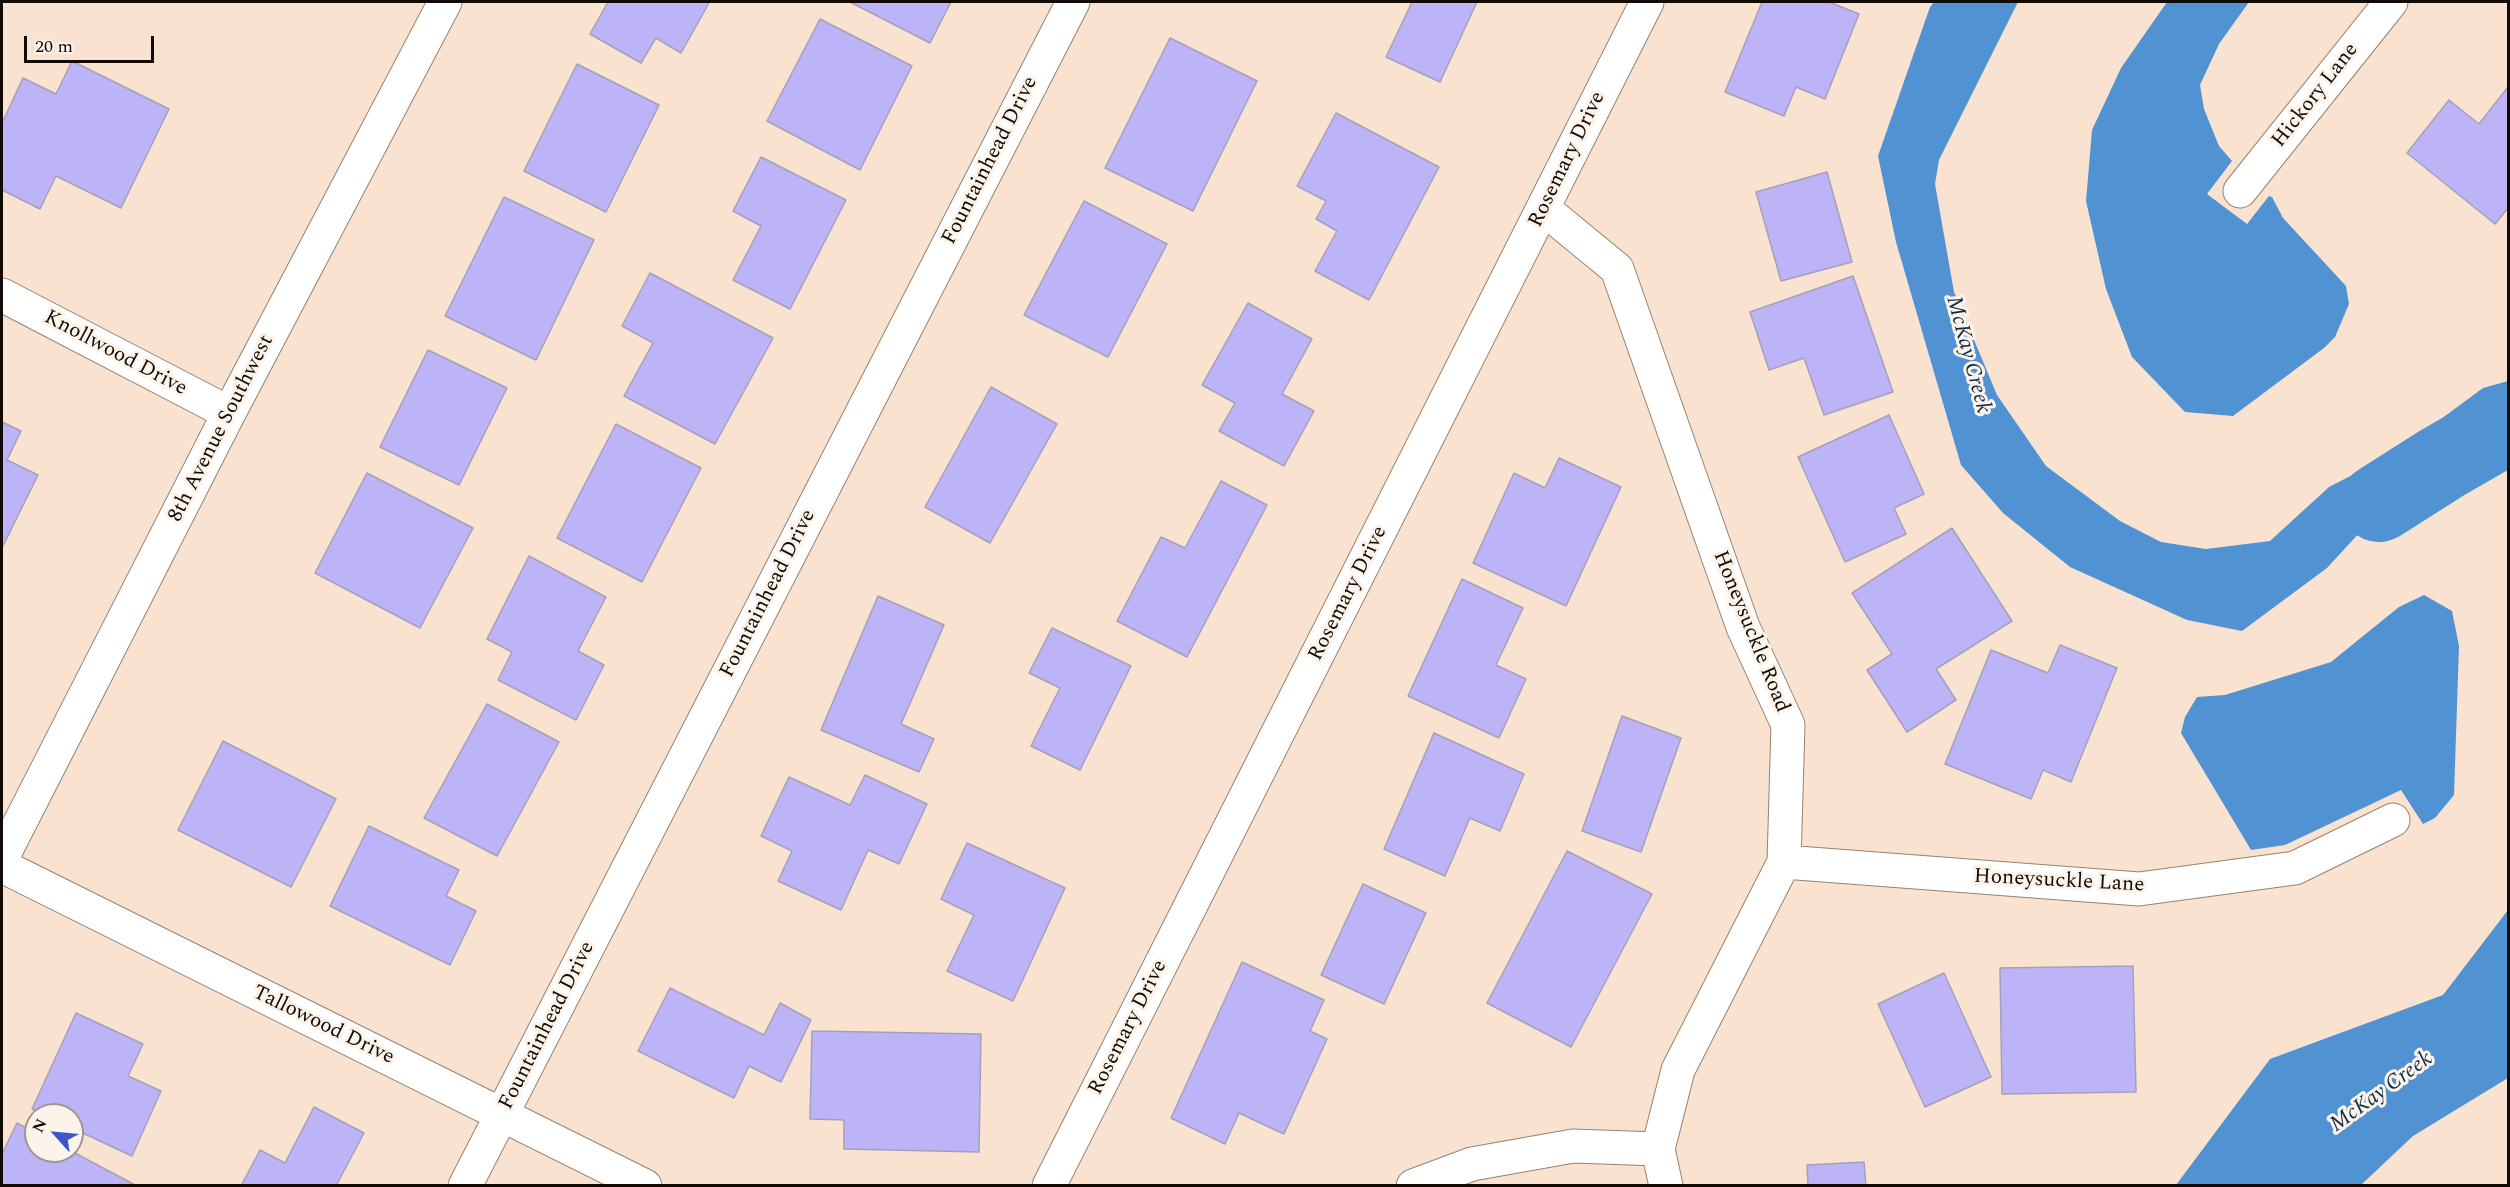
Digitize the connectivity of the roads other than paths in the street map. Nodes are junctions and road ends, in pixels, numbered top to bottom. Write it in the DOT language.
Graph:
graph roads {
  1 [pos="445,2"];
  2 [pos="1073,2"];
  3 [pos="1647,2"];
  4 [pos="2391,2"];
  5 [pos="2240,191"];
  6 [pos="1544,209"];
  7 [pos="2,295"];
  8 [pos="229,414"];
  9 [pos="2393,820"];
  10 [pos="2,858"];
  11 [pos="1784,862"];
  12 [pos="2,866"];
  13 [pos="502,1115"];
  14 [pos="1658,1149"];
  15 [pos="465,1185"];
  16 [pos="645,1185"];
  17 [pos="1049,1185"];
  18 [pos="1413,1185"];
  19 [pos="1666,1185"];
  1 -- 8 [label="street, 8th Avenue Southwest"];
  2 -- 13 [label="street, Fountainhead Drive"];
  3 -- 6 [label="street, Rosemary Drive"];
  4 -- 5 [label="street, Hickory Lane"];
  6 -- 11 [label="street, Honeysuckle Road"];
  6 -- 17 [label="street, Rosemary Drive"];
  7 -- 8 [label="street, Knollwood Drive"];
  8 -- 10 [label="street, 8th Avenue Southwest"];
  9 -- 11 [label="street, Honeysuckle Lane"];
  11 -- 14 [label="street, Honeysuckle Road"];
  12 -- 13 [label="street, Tallowood Drive"];
  13 -- 15 [label="street, Fountainhead Drive"];
  13 -- 16 [label="street, Tallowood Drive"];
  14 -- 18 [label="street"];
  14 -- 19 [label="street, Honeysuckle Road"];
}
